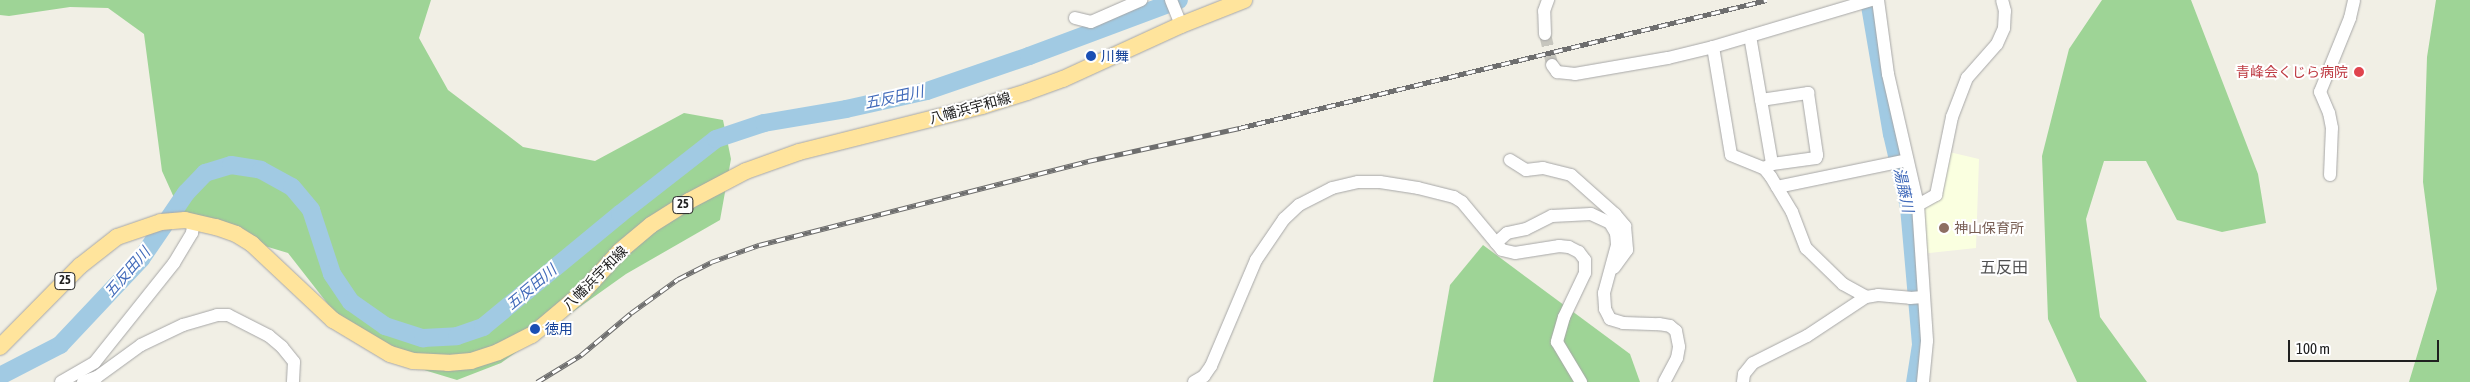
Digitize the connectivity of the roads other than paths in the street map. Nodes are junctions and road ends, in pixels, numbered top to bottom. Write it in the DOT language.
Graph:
graph roads {
  1 [pos="1141,0"];
  2 [pos="1171,0"];
  3 [pos="1244,0"];
  4 [pos="1548,0"];
  5 [pos="1878,0"];
  6 [pos="2002,0"];
  7 [pos="2354,0"];
  8 [pos="1868,1"];
  9 [pos="1075,18"];
  10 [pos="1179,21"];
  11 [pos="1546,34"];
  12 [pos="1750,36"];
  13 [pos="1713,47"];
  14 [pos="1552,65"];
  15 [pos="1761,100"];
  16 [pos="1510,160"];
  17 [pos="1901,162"];
  18 [pos="1768,166"];
  19 [pos="2330,175"];
  20 [pos="1777,187"];
  21 [pos="1918,205"];
  22 [pos="189,221"];
  23 [pos="1496,243"];
  24 [pos="1610,274"];
  25 [pos="1866,297"];
  26 [pos="1917,297"];
  27 [pos="0,347"];
  28 [pos="61,382"];
  29 [pos="83,382"];
  30 [pos="294,382"];
  31 [pos="1194,382"];
  32 [pos="1581,382"];
  33 [pos="1664,382"];
  34 [pos="1743,382"];
  35 [pos="1923,382"];
  1 -- 9 [label="street"];
  2 -- 10 [label="street"];
  3 -- 10 [label="main road, 八幡浜宇和線 / 25"];
  4 -- 11 [label="street"];
  5 -- 17 [label="street"];
  6 -- 21 [label="street"];
  7 -- 19 [label="street"];
  8 -- 12 [label="street"];
  10 -- 22 [label="main road, 八幡浜宇和線 / 25"];
  12 -- 13 [label="street"];
  12 -- 15 [label="street"];
  13 -- 14 [label="street"];
  13 -- 18 [label="street"];
  15 -- 18 [label="street"];
  15 -- 18 [label="street"];
  16 -- 24 [label="street"];
  17 -- 20 [label="street"];
  17 -- 21 [label="street"];
  18 -- 20 [label="street"];
  20 -- 25 [label="street"];
  21 -- 26 [label="street"];
  22 -- 27 [label="main road, 八幡浜宇和線 / 25"];
  22 -- 28 [label="street"];
  23 -- 24 [label="street"];
  23 -- 31 [label="street"];
  23 -- 32 [label="street"];
  24 -- 33 [label="street"];
  25 -- 26 [label="street"];
  25 -- 34 [label="street"];
  26 -- 35 [label="street"];
  29 -- 30 [label="street"];
}
